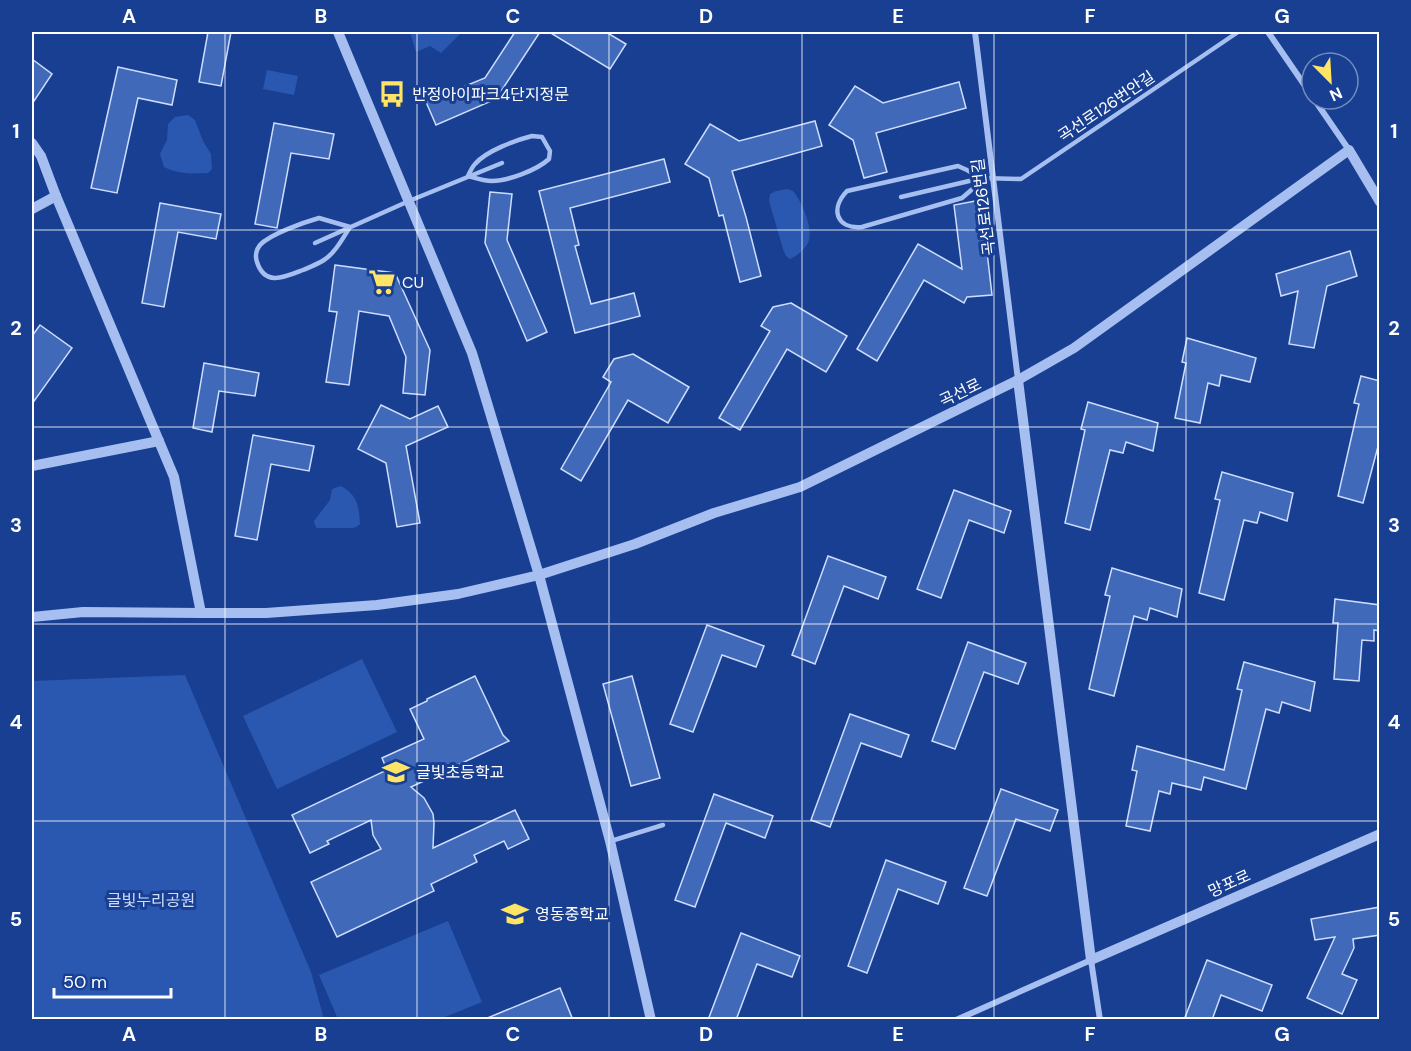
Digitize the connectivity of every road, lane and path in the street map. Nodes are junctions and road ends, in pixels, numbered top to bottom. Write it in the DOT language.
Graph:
graph roads {
  1 [pos="338,32"];
  2 [pos="975,32"];
  3 [pos="1238,32"];
  4 [pos="1268,32"];
  5 [pos="1300,79"];
  6 [pos="1322,111"];
  7 [pos="32,143"];
  8 [pos="1349,150"];
  9 [pos="502,163"];
  10 [pos="468,176"];
  11 [pos="993,177"];
  12 [pos="981,178"];
  13 [pos="56,196"];
  14 [pos="902,197"];
  15 [pos="409,201"];
  16 [pos="1380,202"];
  17 [pos="32,209"];
  18 [pos="350,227"];
  19 [pos="315,243"];
  20 [pos="1018,380"];
  21 [pos="159,441"];
  22 [pos="32,466"];
  23 [pos="539,575"];
  24 [pos="201,613"];
  25 [pos="32,617"];
  26 [pos="663,825"];
  27 [pos="1380,834"];
  28 [pos="610,841"];
  29 [pos="1091,960"];
  30 [pos="651,1020"];
  31 [pos="956,1020"];
  32 [pos="1100,1020"];
  1 -- 15 [label="street"];
  2 -- 11 [label="street, 곡선로126번길"];
  3 -- 11 [label="lane, 곡선로126번안길"];
  4 -- 5 [label="street"];
  6 -- 8 [label="street"];
  7 -- 13 [label="street"];
  8 -- 16 [label="street"];
  8 -- 20 [label="street, 곡선로"];
  9 -- 10 [label="lane"];
  10 -- 10 [label="lane"];
  10 -- 15 [label="lane"];
  11 -- 12 [label="lane, 곡선로126번안길"];
  11 -- 20 [label="street, 곡선로126번길"];
  12 -- 12 [label="lane"];
  12 -- 14 [label="lane, 곡선로126번안길"];
  13 -- 17 [label="street"];
  13 -- 21 [label="street"];
  15 -- 18 [label="lane"];
  15 -- 23 [label="street"];
  18 -- 18 [label="lane"];
  18 -- 19 [label="lane"];
  20 -- 23 [label="street, 곡선로"];
  20 -- 29 [label="street"];
  21 -- 22 [label="street"];
  21 -- 24 [label="street"];
  23 -- 24 [label="street, 곡선로"];
  23 -- 28 [label="street"];
  24 -- 25 [label="street, 곡선로"];
  26 -- 28 [label="lane"];
  27 -- 29 [label="street, 망포로"];
  28 -- 30 [label="street"];
  29 -- 31 [label="street"];
  29 -- 32 [label="street"];
}
